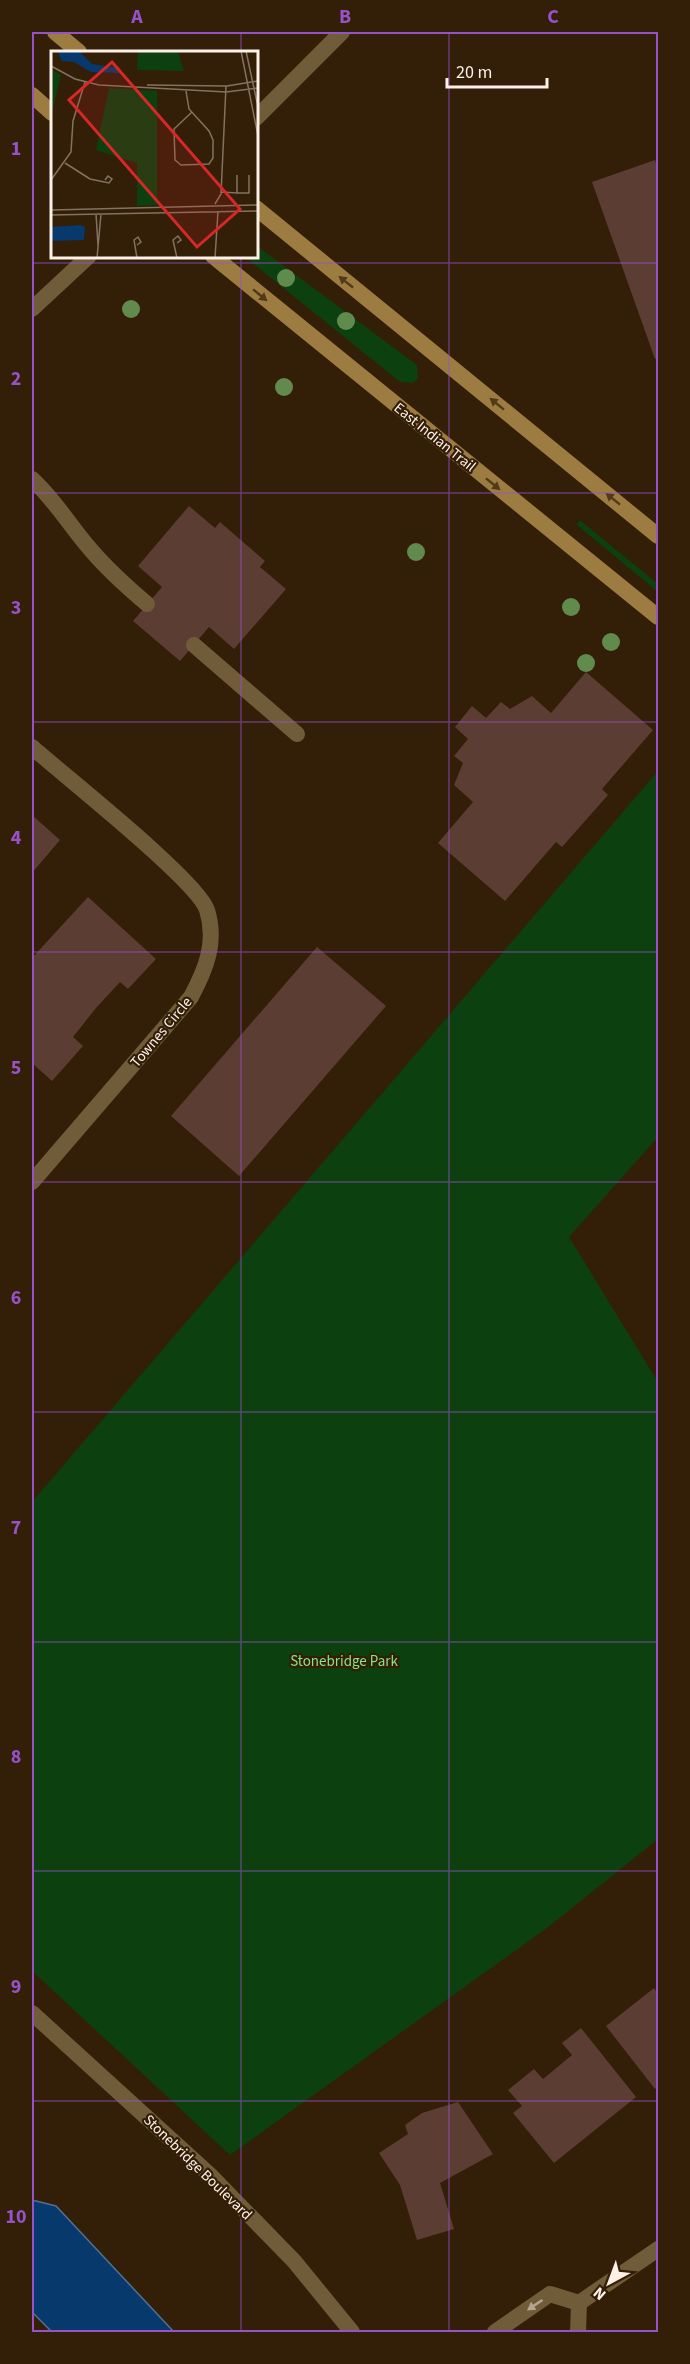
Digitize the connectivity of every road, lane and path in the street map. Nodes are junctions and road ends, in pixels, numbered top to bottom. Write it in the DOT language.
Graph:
graph roads {
  1 [pos="55,32"];
  2 [pos="342,32"];
  3 [pos="78,51"];
  4 [pos="32,95"];
  5 [pos="51,112"];
  6 [pos="258,116"];
  7 [pos="258,210"];
  8 [pos="87,258"];
  9 [pos="215,258"];
  10 [pos="33,304"];
  11 [pos="32,479"];
  12 [pos="658,536"];
  13 [pos="147,604"];
  14 [pos="658,617"];
  15 [pos="194,645"];
  16 [pos="297,734"];
  17 [pos="32,747"];
  18 [pos="32,1182"];
  19 [pos="32,2013"];
  20 [pos="658,2249"];
  21 [pos="579,2303"];
  22 [pos="352,2332"];
  23 [pos="495,2332"];
  24 [pos="578,2332"];
  1 -- 3 [label="main road"];
  2 -- 6 [label="street"];
  4 -- 5 [label="main road"];
  12 -- 7 [label="main road, one-way"];
  8 -- 10 [label="street"];
  9 -- 14 [label="main road, East Indian Trail, one-way"];
  11 -- 13 [label="street"];
  15 -- 16 [label="street"];
  17 -- 18 [label="street, Townes Circle"];
  19 -- 22 [label="street, Stonebridge Boulevard"];
  20 -- 21 [label="street"];
  21 -- 23 [label="street, one-way"];
  21 -- 24 [label="street"];
}
